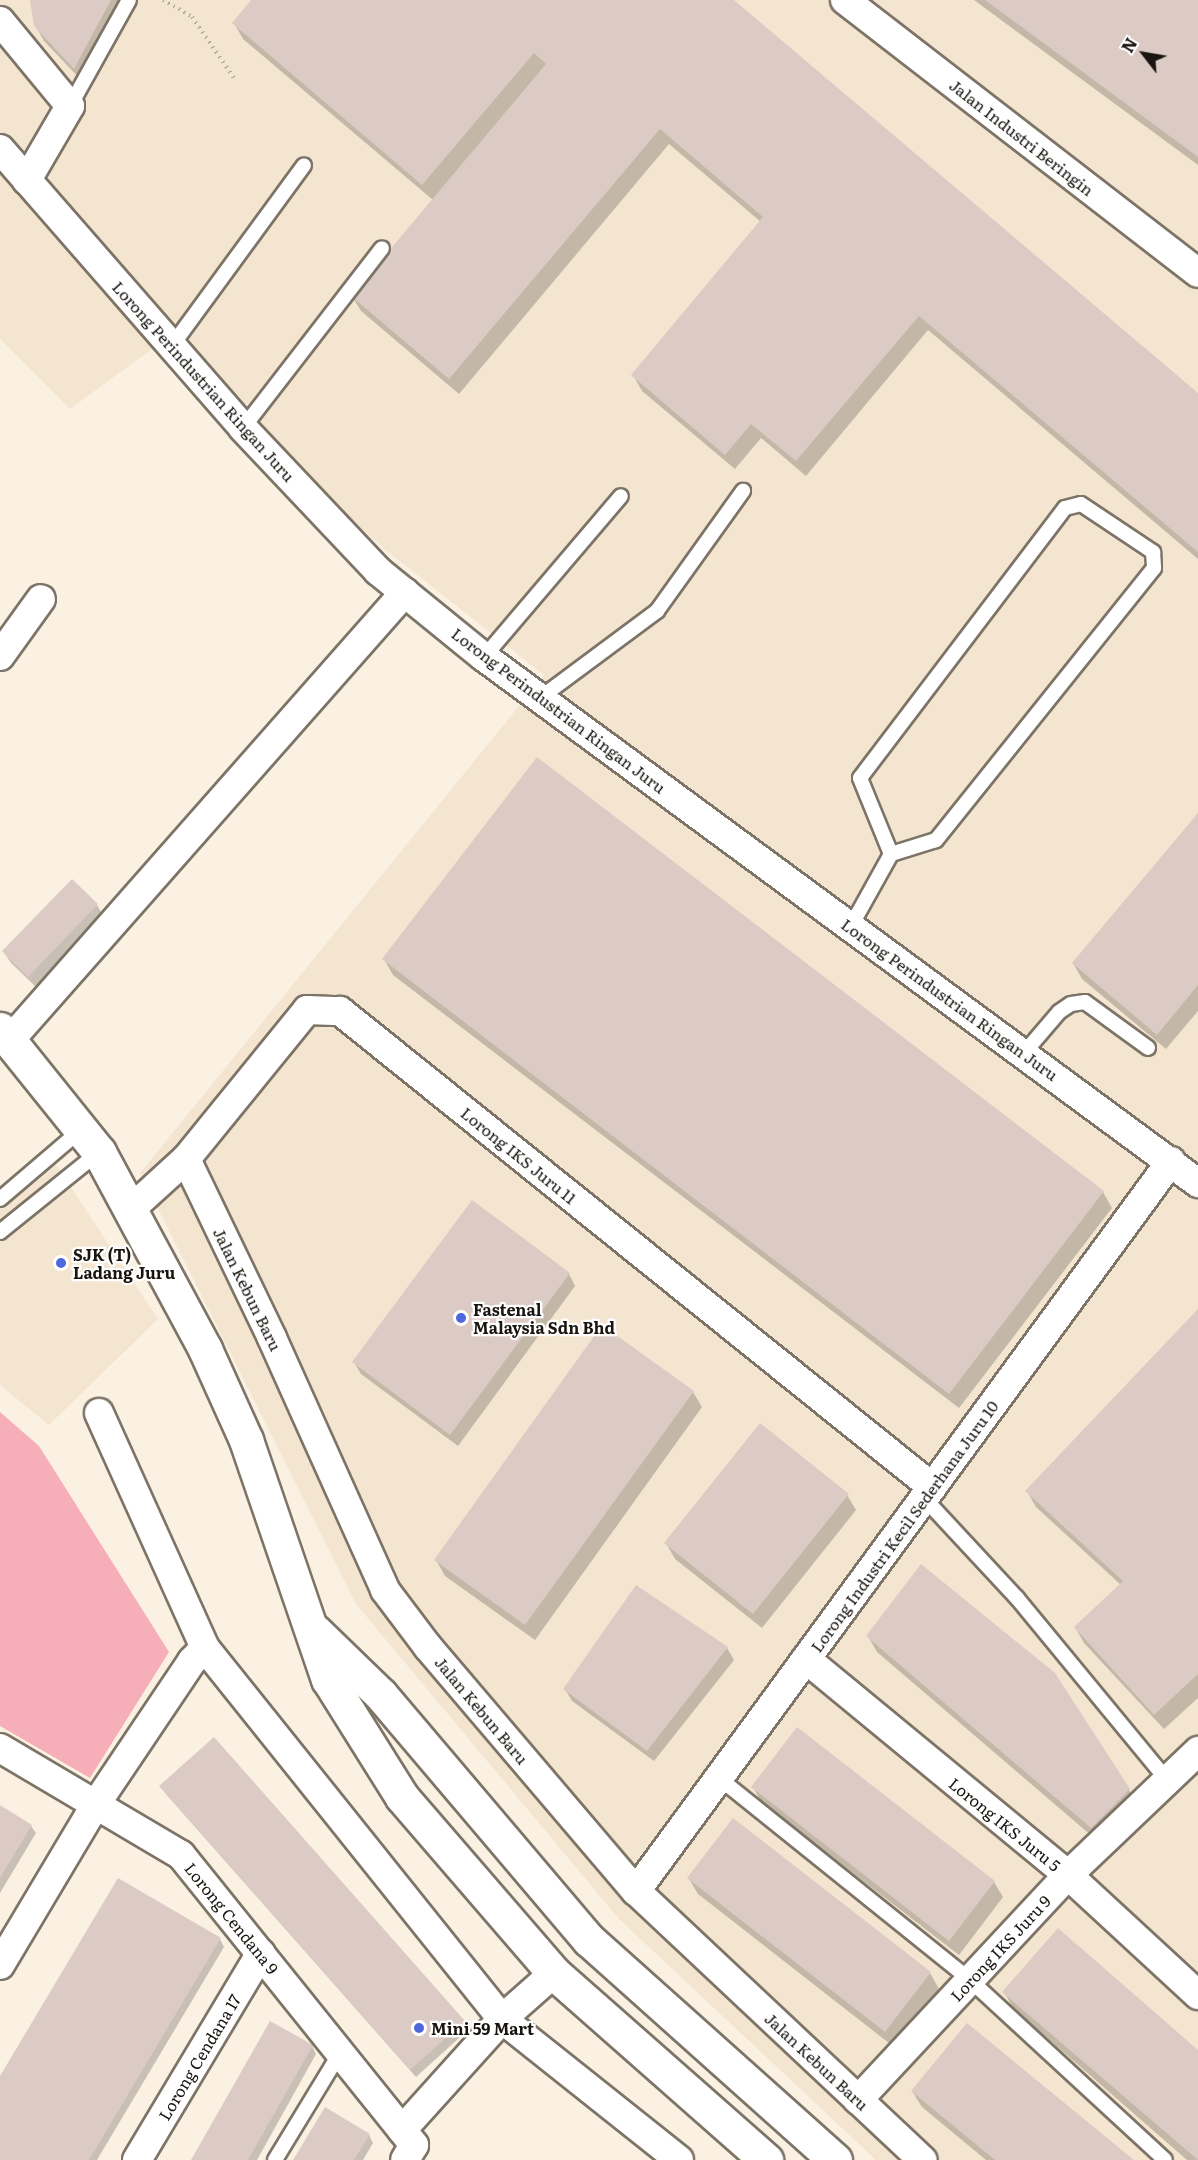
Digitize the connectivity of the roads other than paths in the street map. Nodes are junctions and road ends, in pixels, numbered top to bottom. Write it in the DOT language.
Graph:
graph roads {
  1 [pos="129,0"];
  2 [pos="845,0"];
  3 [pos="0,21"];
  4 [pos="70,106"];
  5 [pos="0,149"];
  6 [pos="304,165"];
  7 [pos="27,180"];
  8 [pos="382,248"];
  9 [pos="1198,273"];
  10 [pos="171,347"];
  11 [pos="243,428"];
  12 [pos="743,491"];
  13 [pos="621,496"];
  14 [pos="405,592"];
  15 [pos="41,599"];
  16 [pos="0,656"];
  17 [pos="484,657"];
  18 [pos="540,698"];
  19 [pos="891,854"];
  20 [pos="851,926"];
  21 [pos="5,1035"];
  22 [pos="1148,1048"];
  23 [pos="1024,1053"];
  24 [pos="90,1141"];
  25 [pos="186,1159"];
  26 [pos="1171,1161"];
  27 [pos="1198,1183"];
  28 [pos="0,1199"];
  29 [pos="131,1209"];
  30 [pos="0,1232"];
  31 [pos="99,1413"];
  32 [pos="928,1492"];
  33 [pos="315,1631"];
  34 [pos="205,1648"];
  35 [pos="806,1659"];
  36 [pos="0,1748"];
  37 [pos="1198,1751"];
  38 [pos="719,1778"];
  39 [pos="1167,1780"];
  40 [pos="96,1804"];
  41 [pos="1068,1875"];
  42 [pos="636,1891"];
  43 [pos="261,1953"];
  44 [pos="0,1965"];
  45 [pos="554,1973"];
  46 [pos="970,1980"];
  47 [pos="1198,1995"];
  48 [pos="502,2019"];
  49 [pos="340,2053"];
  50 [pos="858,2100"];
  51 [pos="407,2145"];
  52 [pos="137,2160"];
  53 [pos="275,2160"];
  54 [pos="679,2160"];
  55 [pos="766,2160"];
  56 [pos="835,2160"];
  57 [pos="922,2160"];
  58 [pos="1165,2160"];
  1 -- 4 [label="lane"];
  2 -- 9 [label="street, Jalan Industri Beringin"];
  3 -- 4 [label="street"];
  4 -- 7 [label="street"];
  5 -- 7 [label="street, Lorong Perindustrian Ringan Juru"];
  6 -- 10 [label="lane"];
  7 -- 10 [label="street, Lorong Perindustrian Ringan Juru"];
  8 -- 11 [label="lane"];
  10 -- 11 [label="street, Lorong Perindustrian Ringan Juru"];
  11 -- 14 [label="street, Lorong Perindustrian Ringan Juru"];
  12 -- 18 [label="lane"];
  13 -- 17 [label="lane"];
  14 -- 17 [label="street, Lorong Perindustrian Ringan Juru"];
  14 -- 21 [label="street"];
  15 -- 16 [label="street"];
  17 -- 18 [label="street, Lorong Perindustrian Ringan Juru"];
  18 -- 20 [label="street, Lorong Perindustrian Ringan Juru"];
  19 -- 19 [label="lane"];
  19 -- 20 [label="lane"];
  20 -- 23 [label="street, Lorong Perindustrian Ringan Juru"];
  21 -- 24 [label="street"];
  22 -- 23 [label="lane"];
  23 -- 26 [label="street, Lorong Perindustrian Ringan Juru"];
  24 -- 28 [label="lane"];
  24 -- 29 [label="street"];
  24 -- 30 [label="lane"];
  25 -- 29 [label="street, Lorong IKS Juru 11"];
  25 -- 32 [label="street, Lorong IKS Juru 11"];
  25 -- 42 [label="street, Jalan Kebun Baru"];
  26 -- 27 [label="street, Lorong Perindustrian Ringan Juru"];
  26 -- 32 [label="street, Lorong Industri Kecil Sederhana Juru 10"];
  29 -- 33 [label="street"];
  31 -- 34 [label="street"];
  32 -- 35 [label="street, Lorong Industri Kecil Sederhana Juru 10"];
  32 -- 39 [label="lane"];
  33 -- 45 [label="street"];
  33 -- 56 [label="street"];
  34 -- 40 [label="street"];
  34 -- 48 [label="street"];
  35 -- 38 [label="street, Lorong Industri Kecil Sederhana Juru 10"];
  35 -- 41 [label="street, Lorong IKS Juru 5"];
  36 -- 40 [label="street, Lorong Cendana 9"];
  37 -- 39 [label="street, Lorong IKS Juru 9"];
  38 -- 42 [label="street, Lorong Industri Kecil Sederhana Juru 10"];
  38 -- 46 [label="lane"];
  39 -- 41 [label="street, Lorong IKS Juru 9"];
  40 -- 43 [label="street, Lorong Cendana 9"];
  40 -- 44 [label="street"];
  41 -- 46 [label="street, Lorong IKS Juru 9"];
  41 -- 47 [label="street, Lorong IKS Juru 5"];
  42 -- 50 [label="street, Jalan Kebun Baru"];
  43 -- 49 [label="street, Lorong Cendana 9"];
  43 -- 52 [label="street, Lorong Cendana 17"];
  45 -- 48 [label="street"];
  45 -- 55 [label="street"];
  46 -- 50 [label="street, Lorong IKS Juru 9"];
  46 -- 58 [label="lane"];
  48 -- 51 [label="street"];
  48 -- 54 [label="street"];
  49 -- 51 [label="street, Lorong Cendana 9"];
  49 -- 53 [label="lane"];
  50 -- 57 [label="street, Jalan Kebun Baru"];
}
